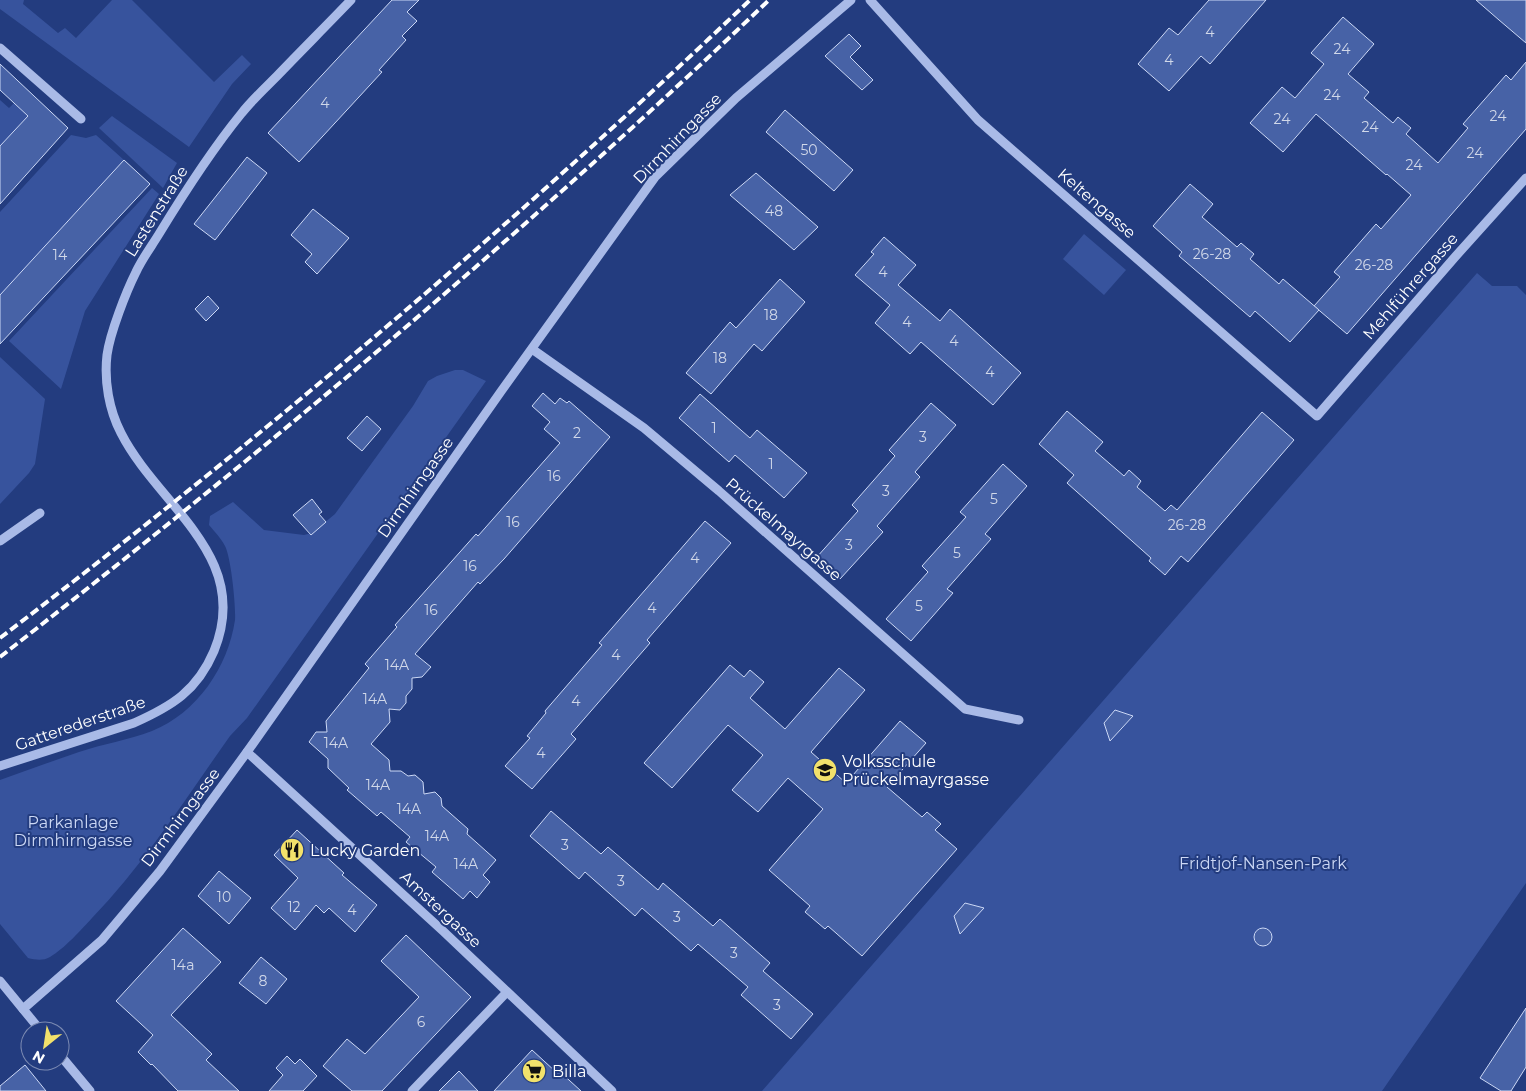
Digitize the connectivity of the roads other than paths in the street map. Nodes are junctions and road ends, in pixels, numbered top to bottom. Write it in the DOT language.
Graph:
graph roads {
  1 [pos="351,0"];
  2 [pos="851,0"];
  3 [pos="870,0"];
  4 [pos="0,48"];
  5 [pos="81,119"];
  6 [pos="1526,178"];
  7 [pos="532,349"];
  8 [pos="1317,416"];
  9 [pos="40,512"];
  10 [pos="188,523"];
  11 [pos="0,541"];
  12 [pos="1019,720"];
  13 [pos="247,752"];
  14 [pos="0,766"];
  15 [pos="0,981"];
  16 [pos="507,992"];
  17 [pos="23,1009"];
  18 [pos="32,1021"];
  19 [pos="70,1067"];
  20 [pos="90,1091"];
  21 [pos="412,1091"];
  22 [pos="612,1091"];
  1 -- 10 [label="street, Lastenstraße"];
  2 -- 7 [label="street, Dirmhirngasse"];
  3 -- 8 [label="street, Keltengasse"];
  4 -- 5 [label="street"];
  6 -- 8 [label="street, Mehlführergasse"];
  7 -- 12 [label="street, Prückelmayrgasse"];
  7 -- 13 [label="street, Dirmhirngasse"];
  9 -- 11 [label="street"];
  10 -- 14 [label="street, Gatterederstraße"];
  13 -- 16 [label="street, Amstergasse"];
  13 -- 17 [label="street, Dirmhirngasse"];
  15 -- 17 [label="street"];
  16 -- 21 [label="street"];
  16 -- 22 [label="street, Amstergasse"];
  17 -- 18 [label="street"];
  19 -- 20 [label="street"];
}
